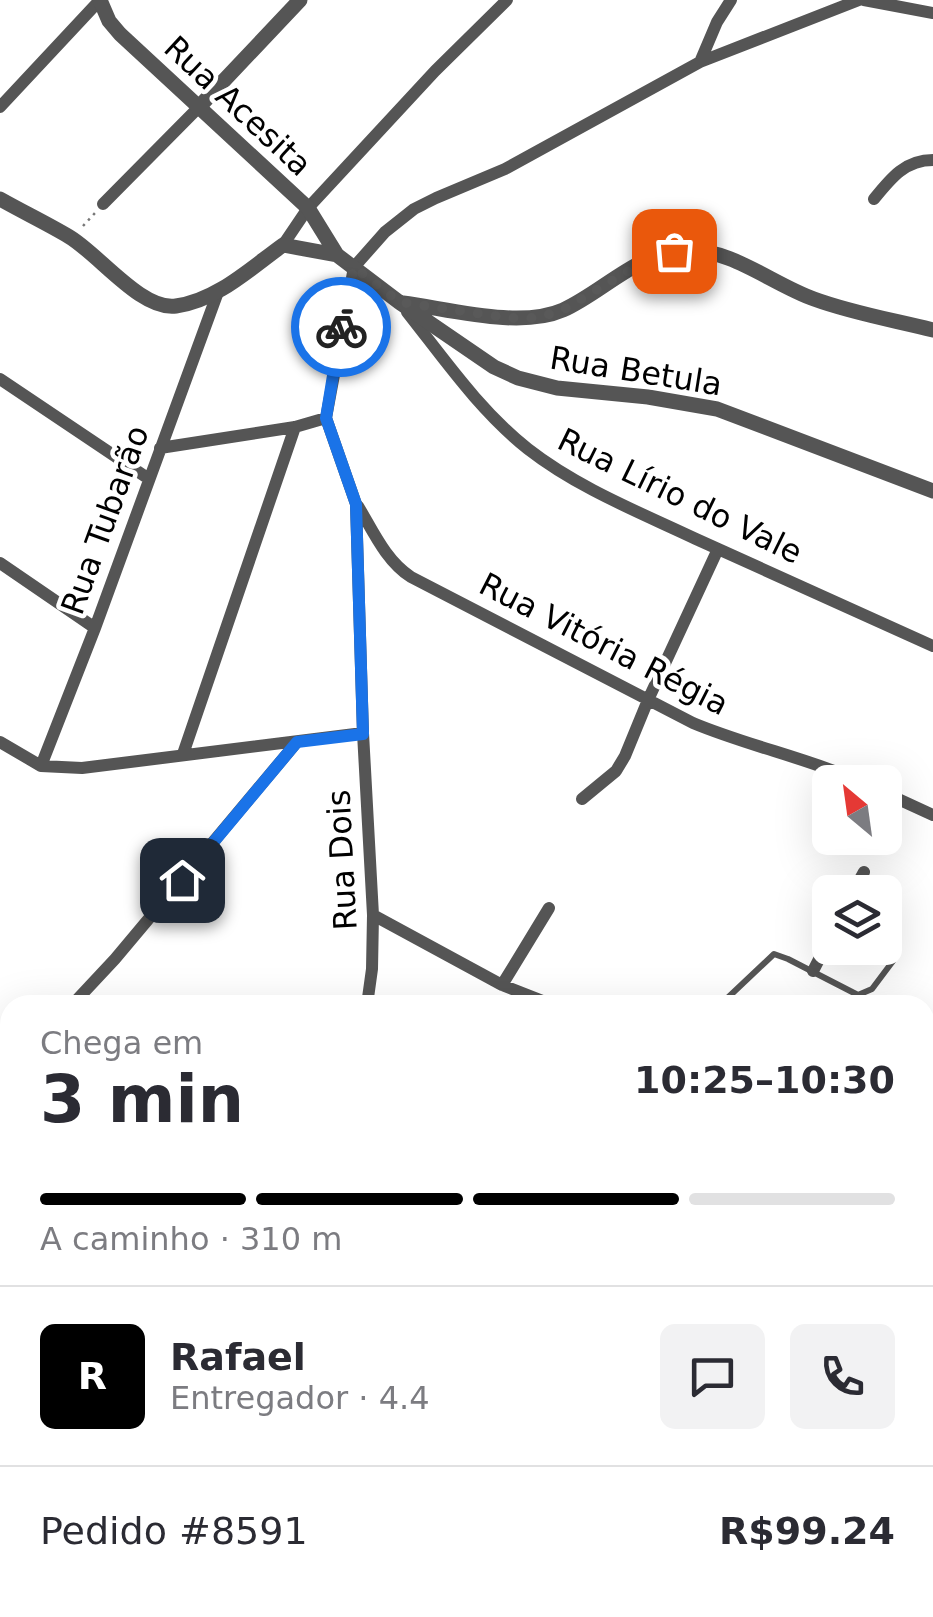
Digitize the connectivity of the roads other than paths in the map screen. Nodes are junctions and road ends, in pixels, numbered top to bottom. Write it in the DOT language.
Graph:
graph roads {
  1 [pos="100,0"];
  2 [pos="300,0"];
  3 [pos="508,0"];
  4 [pos="730,0"];
  5 [pos="862,0"];
  6 [pos="933,13"];
  7 [pos="700,62"];
  8 [pos="0,106"];
  9 [pos="198,108"];
  10 [pos="933,160"];
  11 [pos="874,198"];
  12 [pos="0,200"];
  13 [pos="104,204"];
  14 [pos="308,208"];
  15 [pos="283,245"];
  16 [pos="337,254"];
  17 [pos="354,267"];
  18 [pos="218,292"];
  19 [pos="399,302"];
  20 [pos="933,330"];
  21 [pos="0,380"];
  22 [pos="326,418"];
  23 [pos="294,426"];
  24 [pos="160,448"];
  25 [pos="149,479"];
  26 [pos="933,491"];
  27 [pos="356,504"];
  28 [pos="718,549"];
  29 [pos="0,563"];
  30 [pos="95,628"];
  31 [pos="933,646"];
  32 [pos="648,700"];
  33 [pos="363,734"];
  34 [pos="0,742"];
  35 [pos="297,742"];
  36 [pos="183,754"];
  37 [pos="821,765"];
  38 [pos="41,766"];
  39 [pos="582,799"];
  40 [pos="902,801"];
  41 [pos="933,816"];
  42 [pos="864,872"];
  43 [pos="862,875"];
  44 [pos="548,908"];
  45 [pos="373,916"];
  46 [pos="816,965"];
  47 [pos="890,965"];
  48 [pos="813,972"];
  49 [pos="502,985"];
  50 [pos="81,995"];
  51 [pos="368,995"];
  52 [pos="528,995"];
  53 [pos="731,995"];
  1 -- 8 [label="street"];
  1 -- 9 [label="street, Rua Acesita"];
  2 -- 9 [label="street"];
  3 -- 14 [label="street"];
  4 -- 7 [label="street"];
  5 -- 6 [label="street"];
  5 -- 7 [label="street"];
  7 -- 17 [label="street"];
  9 -- 13 [label="street"];
  9 -- 14 [label="street, Rua Acesita"];
  10 -- 11 [label="street"];
  12 -- 18 [label="street"];
  14 -- 15 [label="street"];
  14 -- 16 [label="street, Rua Acesita"];
  15 -- 16 [label="street"];
  15 -- 18 [label="street"];
  16 -- 17 [label="street"];
  17 -- 19 [label="street"];
  17 -- 22 [label="street"];
  18 -- 24 [label="street, Rua Tubarão"];
  19 -- 20 [label="street"];
  19 -- 26 [label="street, Rua Betula"];
  19 -- 28 [label="street, Rua Lírio do Vale"];
  21 -- 25 [label="street"];
  22 -- 23 [label="street"];
  22 -- 27 [label="street, Rua Dois"];
  23 -- 24 [label="street"];
  23 -- 36 [label="street"];
  24 -- 25 [label="street, Rua Tubarão"];
  25 -- 30 [label="street, Rua Tubarão"];
  27 -- 32 [label="street, Rua Vitória Régia"];
  27 -- 33 [label="street, Rua Dois"];
  28 -- 31 [label="street, Rua Lírio do Vale"];
  28 -- 32 [label="street"];
  29 -- 30 [label="street"];
  30 -- 38 [label="street, Rua Tubarão"];
  32 -- 37 [label="street, Rua Vitória Régia"];
  32 -- 39 [label="street"];
  33 -- 35 [label="street"];
  33 -- 45 [label="street, Rua Dois"];
  34 -- 38 [label="street"];
  35 -- 36 [label="street"];
  35 -- 50 [label="street"];
  36 -- 38 [label="street"];
  40 -- 41 [label="street"];
  42 -- 43 [label="street"];
  44 -- 49 [label="street"];
  45 -- 49 [label="street"];
  45 -- 51 [label="street, Rua Dois"];
  46 -- 48 [label="street"];
  47 -- 48 [label="lane"];
  48 -- 53 [label="lane"];
  49 -- 52 [label="street"];
}
